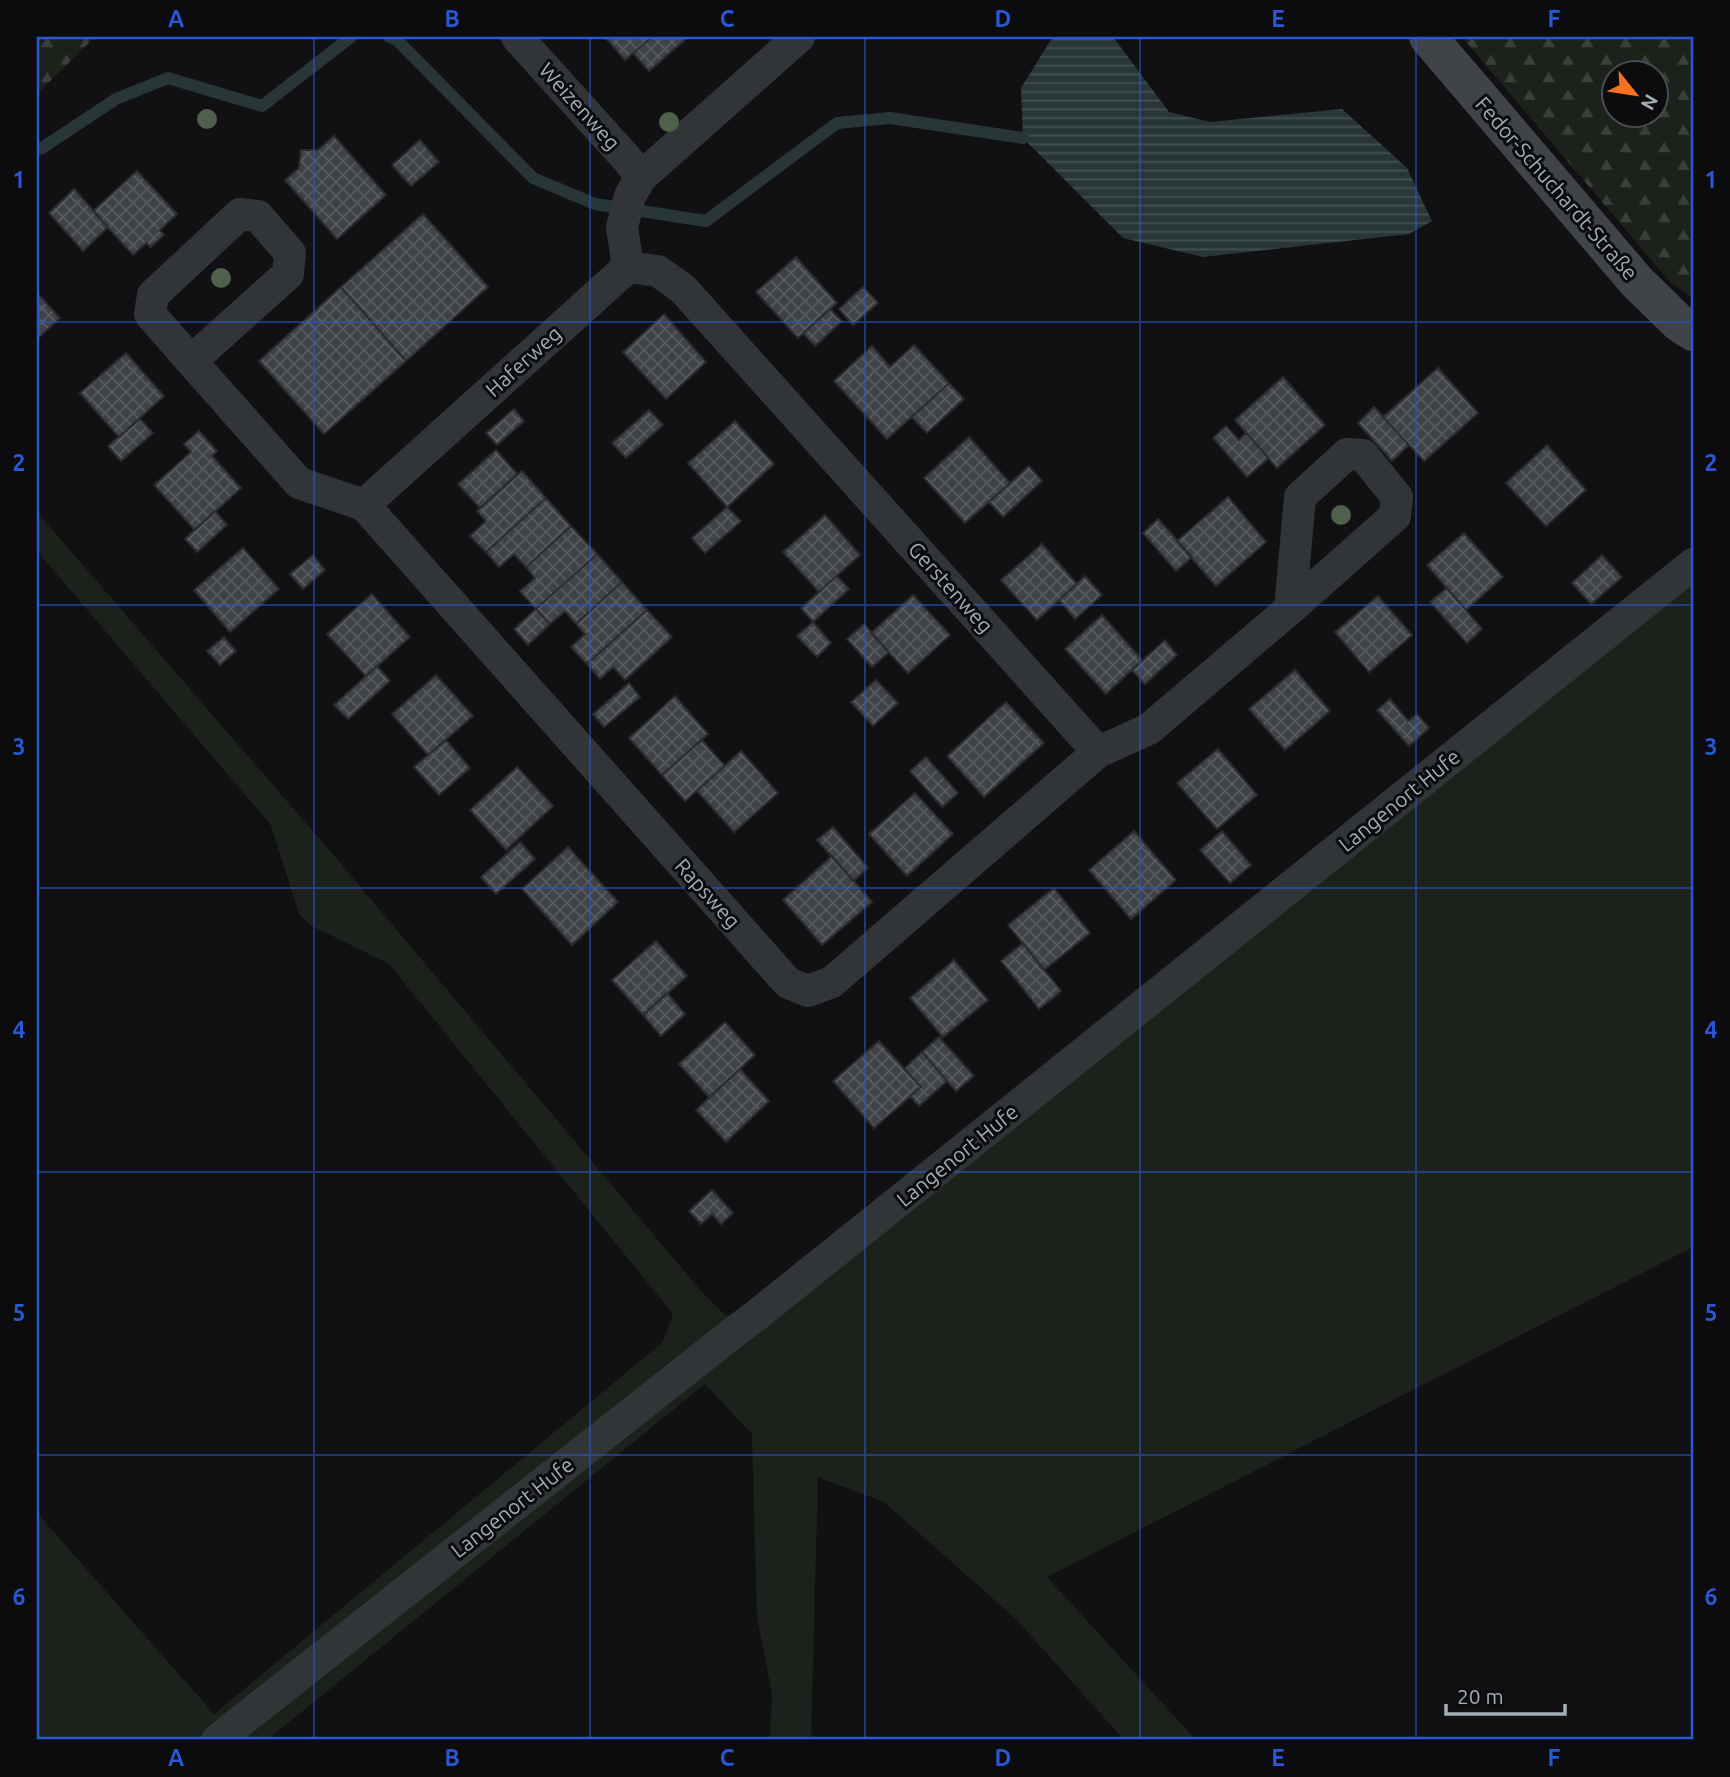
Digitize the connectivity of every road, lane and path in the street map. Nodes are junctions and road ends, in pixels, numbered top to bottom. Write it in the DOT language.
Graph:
graph roads {
  1 [pos="517,37"];
  2 [pos="799,37"];
  3 [pos="1428,37"];
  4 [pos="641,177"];
  5 [pos="628,267"];
  6 [pos="1693,331"];
  7 [pos="191,362"];
  8 [pos="364,505"];
  9 [pos="1693,564"];
  10 [pos="1290,609"];
  11 [pos="1098,752"];
  12 [pos="217,1740"];
  1 -- 4 [label="street, Weizenweg"];
  2 -- 4 [label="street"];
  3 -- 6 [label="street, Fedor-Schuchardt-Straße"];
  4 -- 5 [label="street"];
  5 -- 8 [label="street, Haferweg"];
  5 -- 11 [label="street, Gerstenweg"];
  7 -- 7 [label="street"];
  7 -- 8 [label="street"];
  8 -- 11 [label="street, Rapsweg"];
  9 -- 12 [label="street, Langenort Hufe"];
  10 -- 10 [label="street"];
  10 -- 11 [label="street"];
}
